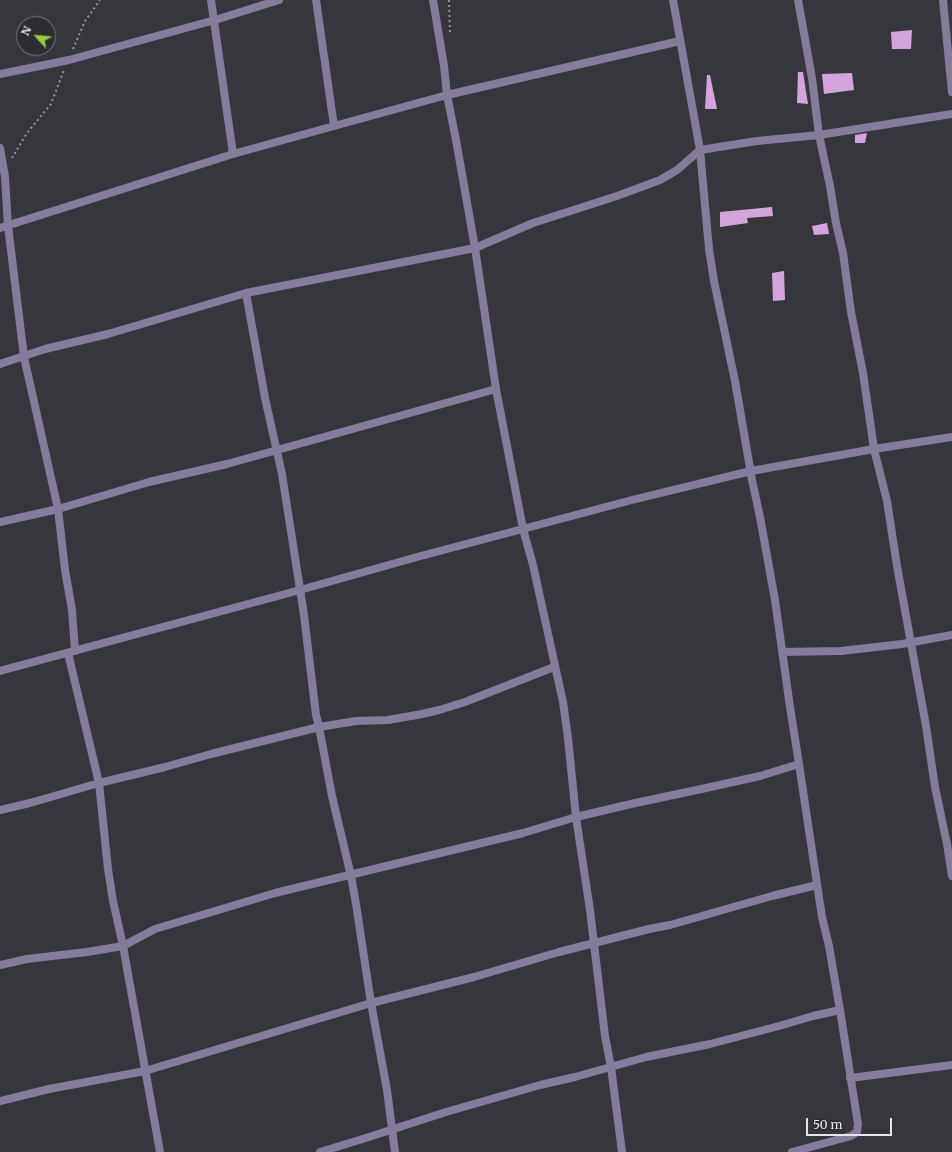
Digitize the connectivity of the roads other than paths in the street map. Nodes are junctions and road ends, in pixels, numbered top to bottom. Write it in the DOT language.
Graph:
graph roads {
  1 [pos="211,0"];
  2 [pos="279,0"];
  3 [pos="316,0"];
  4 [pos="433,0"];
  5 [pos="673,0"];
  6 [pos="798,0"];
  7 [pos="943,0"];
  8 [pos="214,20"];
  9 [pos="680,41"];
  10 [pos="0,74"];
  11 [pos="952,92"];
  12 [pos="447,95"];
  13 [pos="952,114"];
  14 [pos="334,126"];
  15 [pos="819,135"];
  16 [pos="0,148"];
  17 [pos="700,150"];
  18 [pos="233,154"];
  19 [pos="4,227"];
  20 [pos="475,248"];
  21 [pos="246,293"];
  22 [pos="24,357"];
  23 [pos="0,364"];
  24 [pos="496,389"];
  25 [pos="952,437"];
  26 [pos="276,449"];
  27 [pos="874,449"];
  28 [pos="751,471"];
  29 [pos="58,509"];
  30 [pos="0,522"];
  31 [pos="523,529"];
  32 [pos="300,590"];
  33 [pos="952,635"];
  34 [pos="911,642"];
  35 [pos="72,652"];
  36 [pos="782,652"];
  37 [pos="554,667"];
  38 [pos="0,671"];
  39 [pos="319,727"];
  40 [pos="799,764"];
  41 [pos="99,783"];
  42 [pos="0,810"];
  43 [pos="576,817"];
  44 [pos="351,876"];
  45 [pos="952,876"];
  46 [pos="817,885"];
  47 [pos="594,943"];
  48 [pos="123,946"];
  49 [pos="0,965"];
  50 [pos="371,1003"];
  51 [pos="840,1010"];
  52 [pos="952,1065"];
  53 [pos="611,1067"];
  54 [pos="146,1071"];
  55 [pos="850,1078"];
  56 [pos="0,1102"];
  57 [pos="392,1130"];
  58 [pos="160,1152"];
  59 [pos="320,1152"];
  60 [pos="395,1152"];
  61 [pos="622,1152"];
  62 [pos="792,1152"];
  1 -- 8 [label="street"];
  2 -- 8 [label="street"];
  3 -- 14 [label="street"];
  4 -- 12 [label="street"];
  5 -- 9 [label="street"];
  6 -- 15 [label="street"];
  7 -- 11 [label="street"];
  8 -- 10 [label="street"];
  8 -- 18 [label="street"];
  9 -- 12 [label="street"];
  9 -- 17 [label="street"];
  12 -- 14 [label="street"];
  12 -- 20 [label="street"];
  13 -- 15 [label="street"];
  14 -- 18 [label="street"];
  15 -- 17 [label="street"];
  15 -- 27 [label="street"];
  16 -- 19 [label="street"];
  17 -- 20 [label="street"];
  17 -- 28 [label="street"];
  18 -- 19 [label="street"];
  19 -- 22 [label="street"];
  20 -- 21 [label="street"];
  20 -- 24 [label="street"];
  21 -- 22 [label="street"];
  21 -- 26 [label="street"];
  22 -- 23 [label="street"];
  22 -- 29 [label="street"];
  24 -- 26 [label="street"];
  24 -- 31 [label="street"];
  25 -- 27 [label="street"];
  26 -- 29 [label="street"];
  26 -- 32 [label="street"];
  27 -- 28 [label="street"];
  27 -- 34 [label="street"];
  28 -- 31 [label="street"];
  28 -- 36 [label="street"];
  29 -- 30 [label="street"];
  29 -- 35 [label="street"];
  31 -- 32 [label="street"];
  31 -- 37 [label="street"];
  32 -- 35 [label="street"];
  32 -- 39 [label="street"];
  33 -- 34 [label="street"];
  34 -- 36 [label="street"];
  34 -- 45 [label="street"];
  35 -- 38 [label="street"];
  35 -- 41 [label="street"];
  36 -- 40 [label="street"];
  37 -- 39 [label="street"];
  37 -- 43 [label="street"];
  39 -- 41 [label="street"];
  39 -- 44 [label="street"];
  40 -- 43 [label="street"];
  40 -- 46 [label="street"];
  41 -- 42 [label="street"];
  41 -- 48 [label="street"];
  43 -- 44 [label="street"];
  43 -- 47 [label="street"];
  44 -- 48 [label="street"];
  44 -- 50 [label="street"];
  46 -- 47 [label="street"];
  46 -- 51 [label="street"];
  47 -- 50 [label="street"];
  47 -- 53 [label="street"];
  48 -- 49 [label="street"];
  48 -- 54 [label="street"];
  50 -- 54 [label="street"];
  50 -- 57 [label="street"];
  51 -- 53 [label="street"];
  51 -- 55 [label="street"];
  52 -- 55 [label="street"];
  53 -- 57 [label="street"];
  53 -- 61 [label="street"];
  54 -- 56 [label="street"];
  54 -- 58 [label="street"];
  55 -- 62 [label="street"];
  57 -- 59 [label="street"];
  57 -- 60 [label="street"];
}
